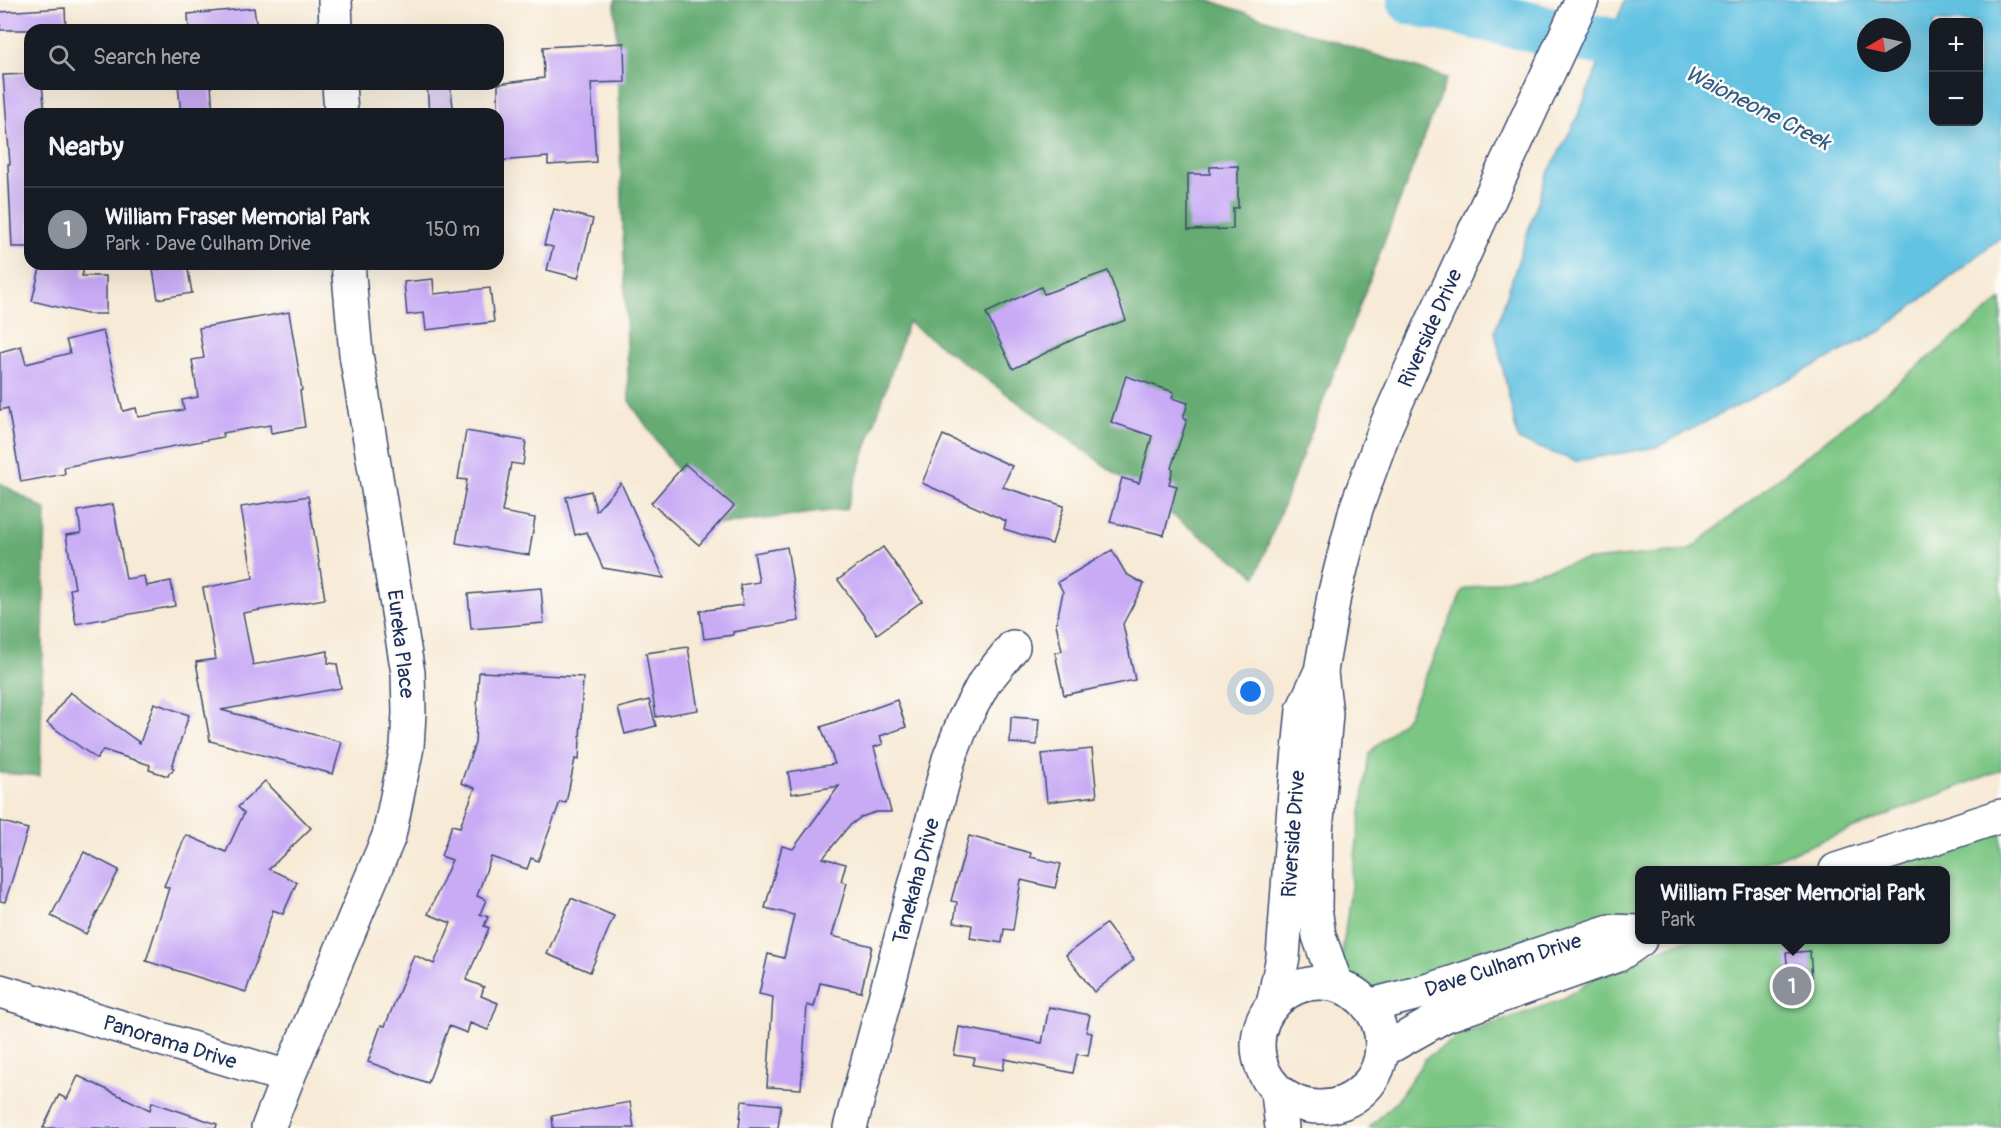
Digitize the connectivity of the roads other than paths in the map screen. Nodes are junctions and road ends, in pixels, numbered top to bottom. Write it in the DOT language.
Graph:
graph roads {
  1 [pos="335,0"];
  2 [pos="1582,0"];
  3 [pos="336,24"];
  4 [pos="339,90"];
  5 [pos="341,108"];
  6 [pos="349,270"];
  7 [pos="1013,647"];
  8 [pos="1321,671"];
  9 [pos="2001,816"];
  10 [pos="1848,866"];
  11 [pos="1635,932"];
  12 [pos="1635,943"];
  13 [pos="1336,984"];
  14 [pos="0,991"];
  15 [pos="1274,1000"];
  16 [pos="1368,1006"];
  17 [pos="1382,1051"];
  18 [pos="288,1077"];
  19 [pos="1278,1093"];
  20 [pos="1347,1100"];
  21 [pos="268,1128"];
  22 [pos="850,1128"];
  23 [pos="1282,1128"];
  24 [pos="1332,1128"];
  1 -- 3 [label="main road"];
  2 -- 8 [label="main road, Riverside Drive"];
  4 -- 5 [label="main road"];
  6 -- 18 [label="main road, Eureka Place"];
  7 -- 22 [label="main road, Tanekaha Drive"];
  8 -- 13 [label="main road, Riverside Drive"];
  8 -- 15 [label="main road, Riverside Drive"];
  9 -- 10 [label="main road"];
  11 -- 16 [label="main road, Dave Culham Drive"];
  12 -- 17 [label="main road, Dave Culham Drive"];
  13 -- 15 [label="main road"];
  13 -- 16 [label="main road"];
  14 -- 18 [label="main road, Panorama Drive"];
  15 -- 19 [label="main road"];
  16 -- 17 [label="main road"];
  17 -- 20 [label="main road"];
  18 -- 21 [label="main road"];
  19 -- 20 [label="main road"];
  19 -- 23 [label="main road"];
  20 -- 24 [label="main road"];
}
